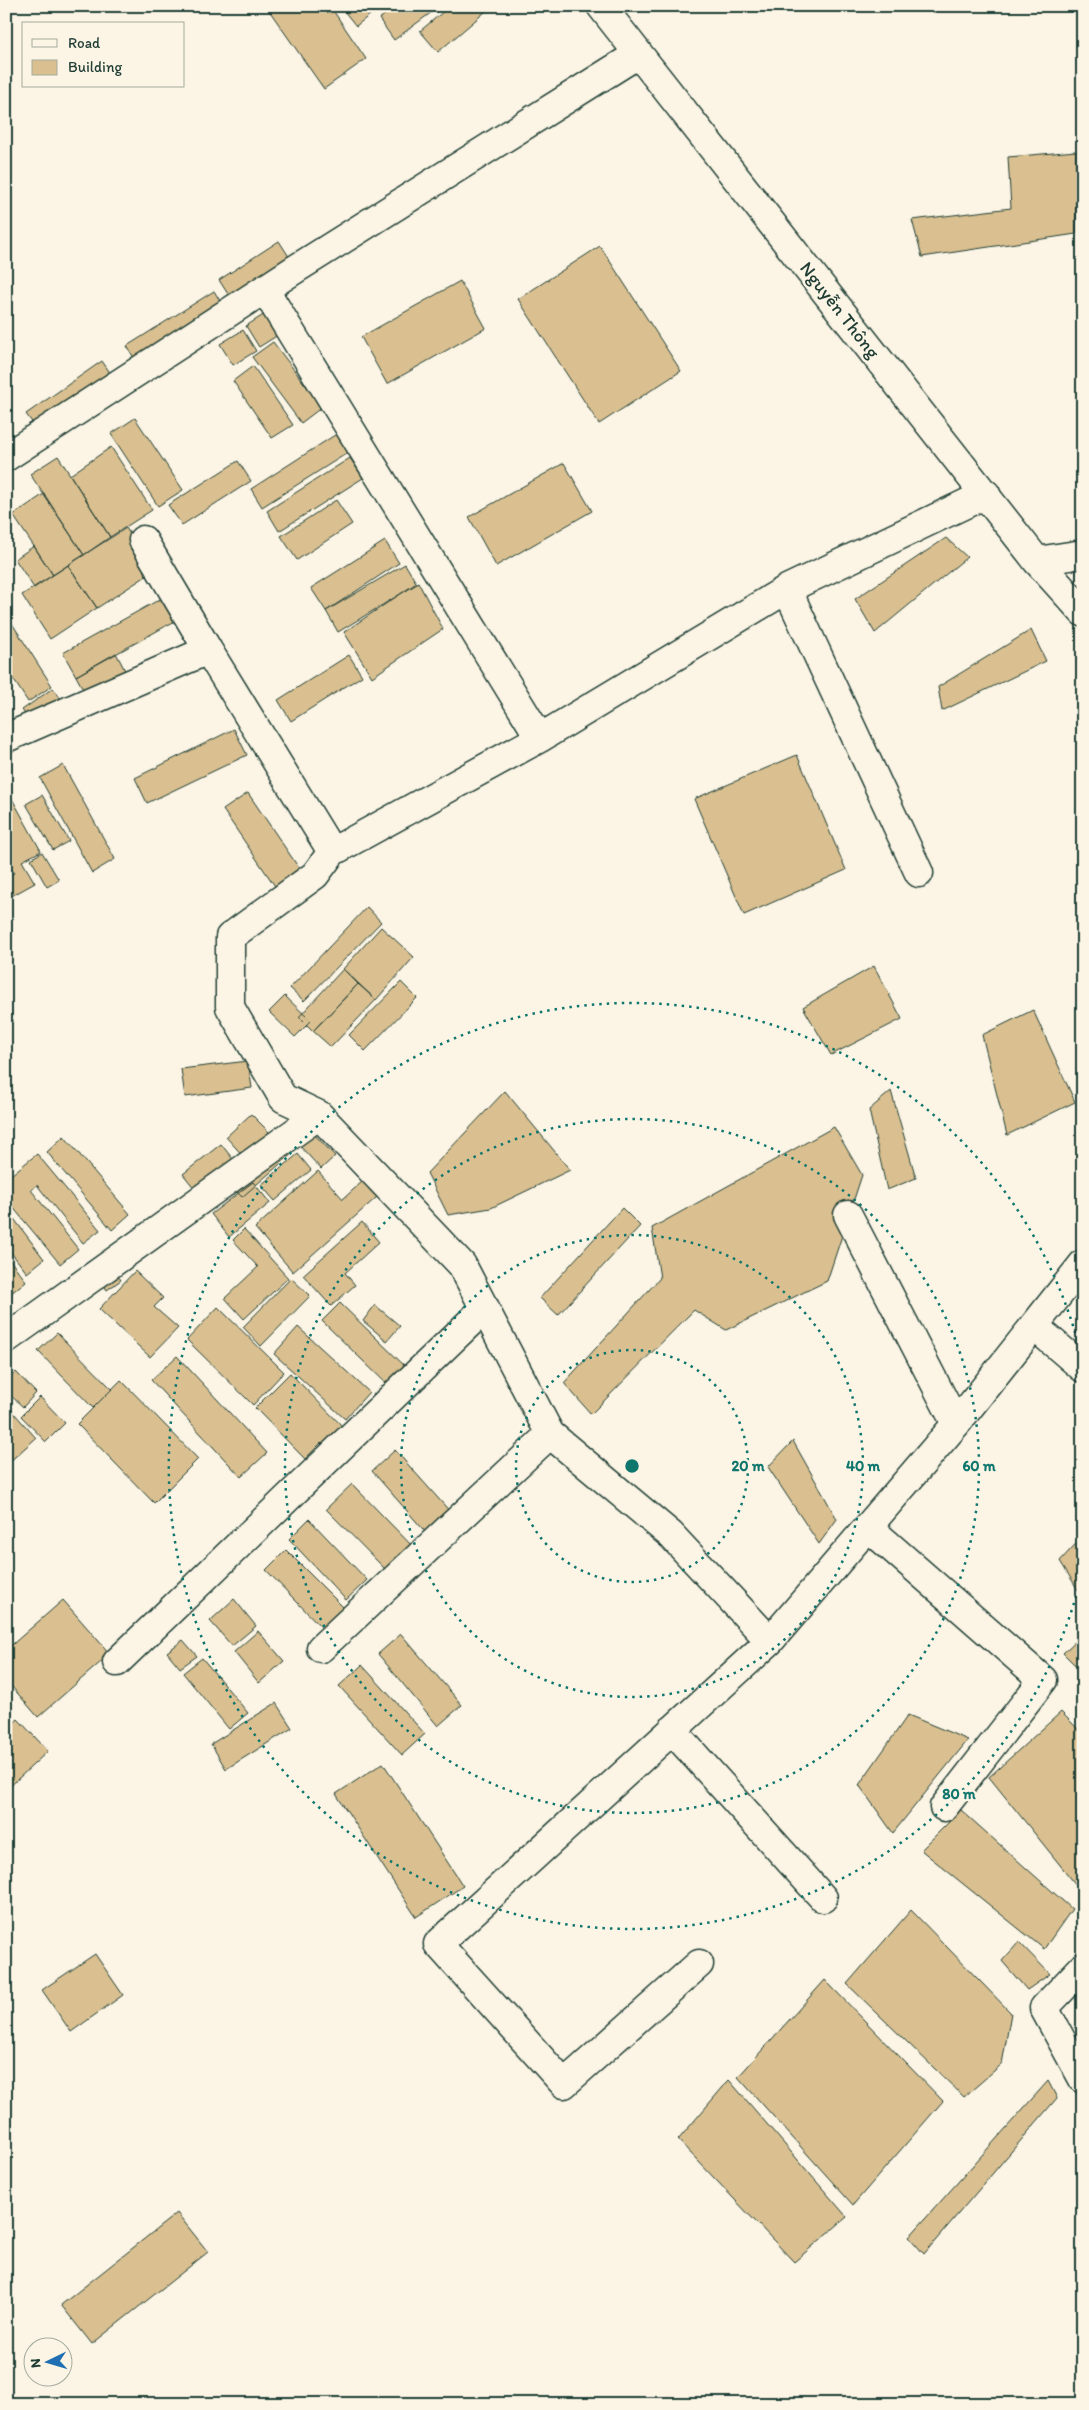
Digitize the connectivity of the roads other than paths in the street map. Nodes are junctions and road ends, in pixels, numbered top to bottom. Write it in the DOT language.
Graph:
graph roads {
  1 [pos="600,6"];
  2 [pos="638,54"];
  3 [pos="265,290"];
  4 [pos="6,457"];
  5 [pos="986,494"];
  6 [pos="143,540"];
  7 [pos="1083,554"];
  8 [pos="1037,560"];
  9 [pos="787,590"];
  10 [pos="1083,612"];
  11 [pos="208,650"];
  12 [pos="6,738"];
  13 [pos="540,738"];
  14 [pos="332,852"];
  15 [pos="919,873"];
  16 [pos="319,1115"];
  17 [pos="848,1215"];
  18 [pos="1083,1264"];
  19 [pos="485,1308"];
  20 [pos="1034,1326"];
  21 [pos="6,1338"];
  22 [pos="1083,1368"];
  23 [pos="956,1424"];
  24 [pos="550,1434"];
  25 [pos="868,1528"];
  26 [pos="770,1641"];
  27 [pos="321,1648"];
  28 [pos="117,1662"];
  29 [pos="672,1730"];
  30 [pos="944,1807"];
  31 [pos="823,1898"];
  32 [pos="699,1964"];
  33 [pos="1083,1967"];
  34 [pos="1083,2078"];
  1 -- 2 [label="street, Nguyễn Thông"];
  2 -- 3 [label="street"];
  2 -- 5 [label="street, Nguyễn Thông"];
  3 -- 4 [label="street"];
  3 -- 13 [label="street"];
  5 -- 8 [label="street, Nguyễn Thông"];
  5 -- 9 [label="street"];
  6 -- 11 [label="street"];
  7 -- 8 [label="street"];
  8 -- 10 [label="street, Nguyễn Thông"];
  9 -- 13 [label="street"];
  9 -- 15 [label="street"];
  11 -- 12 [label="street"];
  11 -- 14 [label="street"];
  13 -- 14 [label="street"];
  14 -- 16 [label="street"];
  16 -- 19 [label="street"];
  16 -- 21 [label="street"];
  17 -- 23 [label="street"];
  18 -- 20 [label="street"];
  19 -- 24 [label="street"];
  19 -- 28 [label="street"];
  20 -- 22 [label="street"];
  20 -- 23 [label="street"];
  23 -- 25 [label="street"];
  24 -- 26 [label="street"];
  24 -- 27 [label="street"];
  25 -- 26 [label="street"];
  25 -- 30 [label="street"];
  26 -- 29 [label="street"];
  29 -- 31 [label="street"];
  29 -- 32 [label="street"];
  33 -- 34 [label="street"];
}
